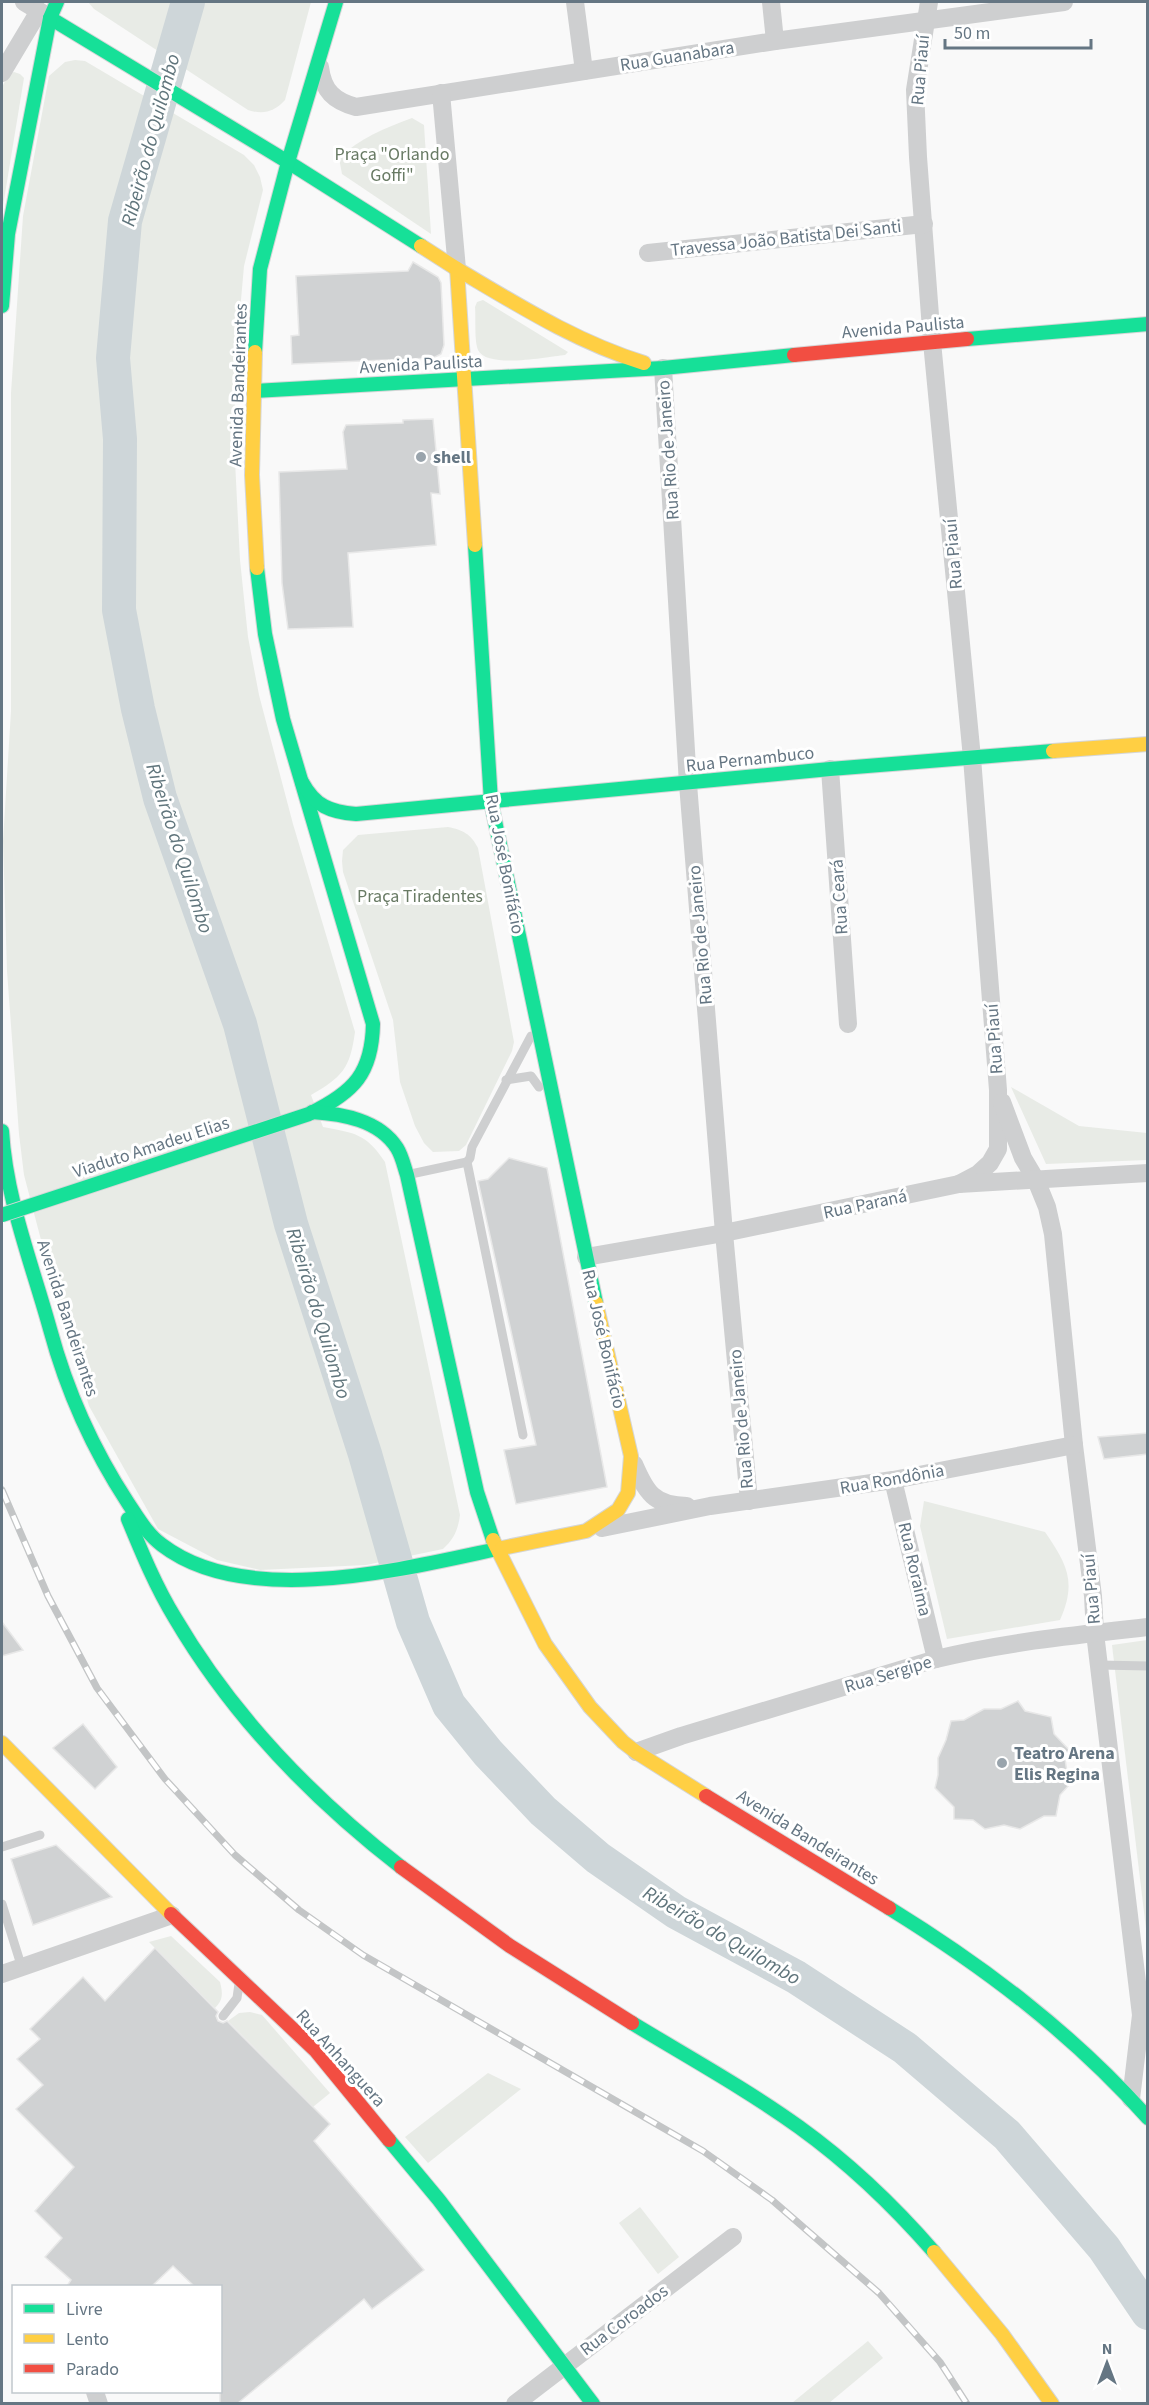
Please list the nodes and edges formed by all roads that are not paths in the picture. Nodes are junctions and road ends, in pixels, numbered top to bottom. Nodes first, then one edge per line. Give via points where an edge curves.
1 (336, 2) edge
2 (575, 2) edge
3 (771, 2) edge
4 (1064, 2) edge
5 (44, 7) edge
6 (927, 10) edge
7 (775, 40) junction
8 (319, 61) junction
9 (584, 71) junction
10 (2, 73) edge
11 (441, 93) junction
12 (11, 151) dead end
13 (288, 162) junction
14 (20, 172) junction
15 (333, 191) junction
16 (276, 209) junction
17 (924, 224) junction
18 (648, 253) dead end
19 (457, 268) junction
20 (2, 306) edge
21 (1148, 324) edge
22 (932, 342) junction
23 (663, 368) junction
24 (464, 380) junction
25 (254, 391) junction
26 (1148, 744) edge
27 (972, 758) junction
28 (830, 769) junction
29 (299, 776) junction
30 (688, 784) junction
31 (491, 802) junction
32 (356, 814) junction
33 (327, 864) junction
34 (848, 1024) dead end
35 (537, 1025) junction
36 (506, 1080) junction
37 (998, 1090) junction
38 (553, 1100) junction
39 (310, 1113) junction
40 (2, 1131) edge
41 (467, 1162) junction
42 (2, 1164) edge
43 (1148, 1173) edge
44 (407, 1175) junction
45 (1036, 1180) junction
46 (8, 1183) junction
47 (959, 1184) junction
48 (2, 1215) edge
49 (724, 1233) junction
50 (586, 1257) junction
51 (523, 1435) dead end
52 (1074, 1445) junction
53 (631, 1456) junction
54 (109, 1475) junction
55 (893, 1480) junction
56 (477, 1492) junction
57 (749, 1501) junction
58 (710, 1506) junction
59 (501, 1524) dead end
60 (586, 1531) junction
61 (514, 1533) dead end
62 (549, 1539) junction
63 (496, 1549) junction
64 (523, 1605) junction
65 (1148, 1627) edge
66 (1095, 1633) junction
67 (936, 1659) junction
68 (1099, 1665) junction
69 (1148, 1666) edge
70 (4, 1751) edge
71 (636, 1752) junction
72 (40, 1835) dead end
73 (2, 1847) edge
74 (2, 1904) edge
75 (172, 1915) junction
76 (1139, 1936) edge
77 (22, 1968) junction
78 (2, 1974) edge
79 (240, 1979) junction
80 (240, 2006) dead end
81 (1131, 2099) junction
82 (1148, 2118) edge
83 (733, 2237) dead end
84 (565, 2366) junction
85 (515, 2403) edge
86 (594, 2403) edge
87 (1052, 2403) edge

1 - 8 main road, Avenida Bandeirantes
2 - 9 street
3 - 7 street
4 - 6 street, Rua Guanabara
5 - 10 street
5 - 13 main road, Avenida Paulista via 131,67
5 - 14 main road
6 - 7 street, Rua Guanabara
6 - 17 street, Rua Piauí via 915,90
7 - 9 street, Rua Guanabara
8 - 11 street, Rua Guanabara via 330,95 356,107
8 - 13 main road, Avenida Bandeirantes
9 - 11 street, Rua Guanabara
11 - 19 street, Rua José Bonifácio
12 - 14 main road
13 - 15 main road, Avenida Paulista
13 - 16 main road, Avenida Bandeirantes
14 - 20 main road via 8,234
15 - 16 main road via 315,188 298,193
15 - 19 main road, Avenida Paulista
16 - 25 main road, Avenida Bandeirantes via 260,269
17 - 18 street, Travessa João Batista Dei Santi
17 - 22 street, Rua Piauí
19 - 23 main road, Avenida Paulista via 600,350
19 - 24 main road, Rua José Bonifácio
21 - 22 main road, Avenida Paulista
22 - 23 main road, Avenida Paulista
22 - 27 street, Rua Piauí
23 - 24 main road, Avenida Paulista
23 - 30 street, Rua Rio de Janeiro
24 - 25 main road, Avenida Paulista
24 - 31 main road, Rua José Bonifácio
25 - 29 main road, Avenida Bandeirantes via 252,475 258,579 265,634
26 - 27 main road, Rua Pernambuco
27 - 28 main road, Rua Pernambuco
27 - 37 street, Rua Piauí
28 - 30 main road, Rua Pernambuco
28 - 34 street, Rua Ceará
29 - 32 main road, Avenida Bandeirantes via 320,807
29 - 33 main road, Avenida Bandeirantes
30 - 31 main road, Rua Pernambuco
30 - 49 street, Rua Rio de Janeiro
31 - 32 main road, Rua Pernambuco
31 - 35 main road, Rua José Bonifácio
32 - 33 main road, Avenida Bandeirantes via 331,830
33 - 39 main road, Avenida Bandeirantes via 374,1037 369,1062 358,1083 334,1103
35 - 36 lane
35 - 38 main road, Rua José Bonifácio
36 - 38 lane via 531,1076
36 - 41 lane
37 - 45 street, Rua Piauí via 1023,1158
37 - 47 street, Rua Piauí via 998,1149 978,1174
38 - 50 main road, Rua José Bonifácio
39 - 44 main road, Avenida Bandeirantes via 336,1113 372,1124 397,1148
39 - 48 main road, Viaduto Amadeu Elias, bridge
40 - 46 main road, Avenida Bandeirantes
41 - 44 lane
41 - 51 lane
42 - 46 street
43 - 45 street, Rua Paraná
44 - 56 main road, Avenida Bandeirantes
45 - 47 street, Rua Paraná
45 - 52 street, Rua Piauí via 1053,1234
46 - 54 main road, Avenida Bandeirantes via 64,1375
47 - 49 street, Rua Paraná
49 - 50 street, Rua Paraná
49 - 57 street, Rua Rio de Janeiro
50 - 53 main road, Rua José Bonifácio
52 - 55 street, Rua Rondônia
52 - 66 street, Rua Piauí
53 - 58 street, Rua Rondônia via 648,1493 661,1503
53 - 60 main road, Rua José Bonifácio via 632,1481 620,1509 607,1521
54 - 63 main road, Avenida Bandeirantes via 140,1522 164,1547 193,1562 231,1574 308,1580 370,1575
54 - 87 main road via 148,1567 201,1660 231,1701 328,1804 371,1844 484,1930 748,2092 824,2146 866,2181 944,2263
55 - 57 street, Rua Rondônia
55 - 67 street, Rua Roraima
56 - 59 main road
56 - 63 main road, Avenida Bandeirantes
57 - 58 street, Rua Rondônia
58 - 60 street, Rua Rondônia
60 - 62 main road, Rua Rondônia
61 - 62 main road
62 - 63 main road, Rua Rondônia
62 - 64 main road via 533,1548 524,1561 519,1579
63 - 64 main road, Avenida Bandeirantes
64 - 71 main road, Avenida Bandeirantes via 545,1644 590,1707
65 - 66 street, Rua Sergipe
66 - 67 street, Rua Sergipe via 1017,1642
66 - 68 street, Rua Piauí
67 - 71 street, Rua Sergipe
68 - 69 lane
68 - 76 street, Rua Piauí
70 - 75 main road, Rua Anhanguera
71 - 81 main road, Avenida Bandeirantes via 935,1937 1000,1982 1067,2035
72 - 73 lane
74 - 77 lane
75 - 77 street
75 - 79 main road, Rua Anhanguera
76 - 81 street, Rua Piauí via 1142,2015
77 - 78 street
79 - 80 lane via 237,1998 226,2013
79 - 84 main road, Rua Anhanguera via 258,2002 316,2051 439,2200
81 - 82 main road, Avenida Bandeirantes
83 - 84 street, Rua Coroados
84 - 85 street, Rua Coroados
84 - 86 main road, Rua Anhanguera

